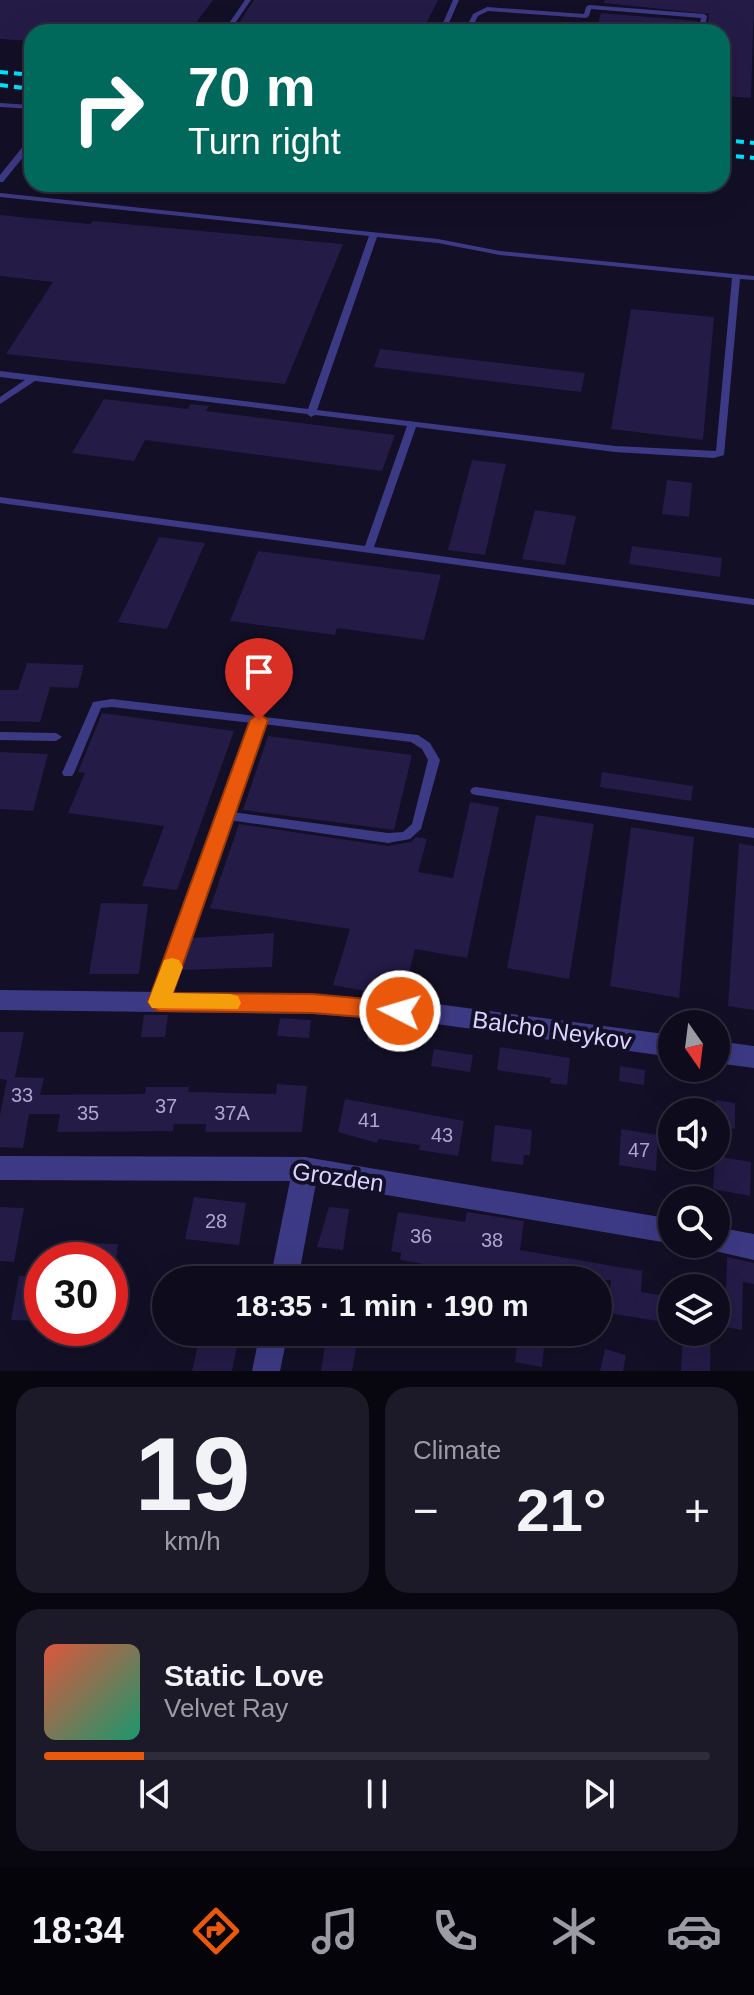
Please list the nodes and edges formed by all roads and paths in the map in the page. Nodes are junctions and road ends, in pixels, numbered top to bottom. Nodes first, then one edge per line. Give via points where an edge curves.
1 (248, 0) edge
2 (456, 0) edge
3 (491, 0) edge
4 (487, 9) junction
5 (232, 24) edge
6 (446, 24) edge
7 (471, 24) edge
8 (702, 24) edge
9 (0, 105) edge
10 (24, 106) edge
11 (24, 151) edge
12 (0, 180) edge
13 (0, 195) edge
14 (374, 234) junction
15 (736, 276) junction
16 (754, 278) edge
17 (0, 374) edge
18 (33, 378) junction
19 (0, 401) edge
20 (311, 414) junction
21 (412, 425) junction
22 (0, 500) edge
23 (369, 548) junction
24 (754, 602) edge
25 (259, 720) junction
26 (0, 736) edge
27 (56, 737) dead end
28 (68, 773) dead end
29 (476, 791) dead end
30 (225, 815) junction
31 (754, 833) edge
32 (0, 1000) edge
33 (159, 1002) junction
34 (658, 1044) edge
35 (730, 1054) edge
36 (754, 1057) edge
37 (0, 1168) edge
38 (305, 1169) junction
39 (658, 1230) edge
40 (730, 1243) edge
41 (754, 1247) edge
42 (287, 1266) edge
43 (271, 1346) edge
44 (266, 1371) edge

1 - 5 lane
2 - 6 lane
3 - 4 lane
4 - 7 lane
4 - 8 lane via 586,16 589,7 704,16
9 - 10 lane
11 - 12 lane
13 - 14 lane
14 - 15 lane via 500,253
14 - 20 lane
15 - 16 lane
15 - 21 lane via 721,453 670,454
17 - 18 lane
18 - 19 lane
18 - 20 lane
20 - 21 lane
21 - 23 lane
22 - 23 lane
23 - 24 lane
25 - 28 lane via 97,705
25 - 30 lane
25 - 30 lane via 414,738 426,746 434,760 417,826 406,836 388,838
26 - 27 lane
29 - 31 lane
30 - 33 lane
32 - 33 street, Balcho Neykov
33 - 34 street, Balcho Neykov via 313,1004 429,1013
35 - 36 street
37 - 38 street, Grozden
38 - 39 street, Grozden
38 - 42 street
40 - 41 street
43 - 44 street

